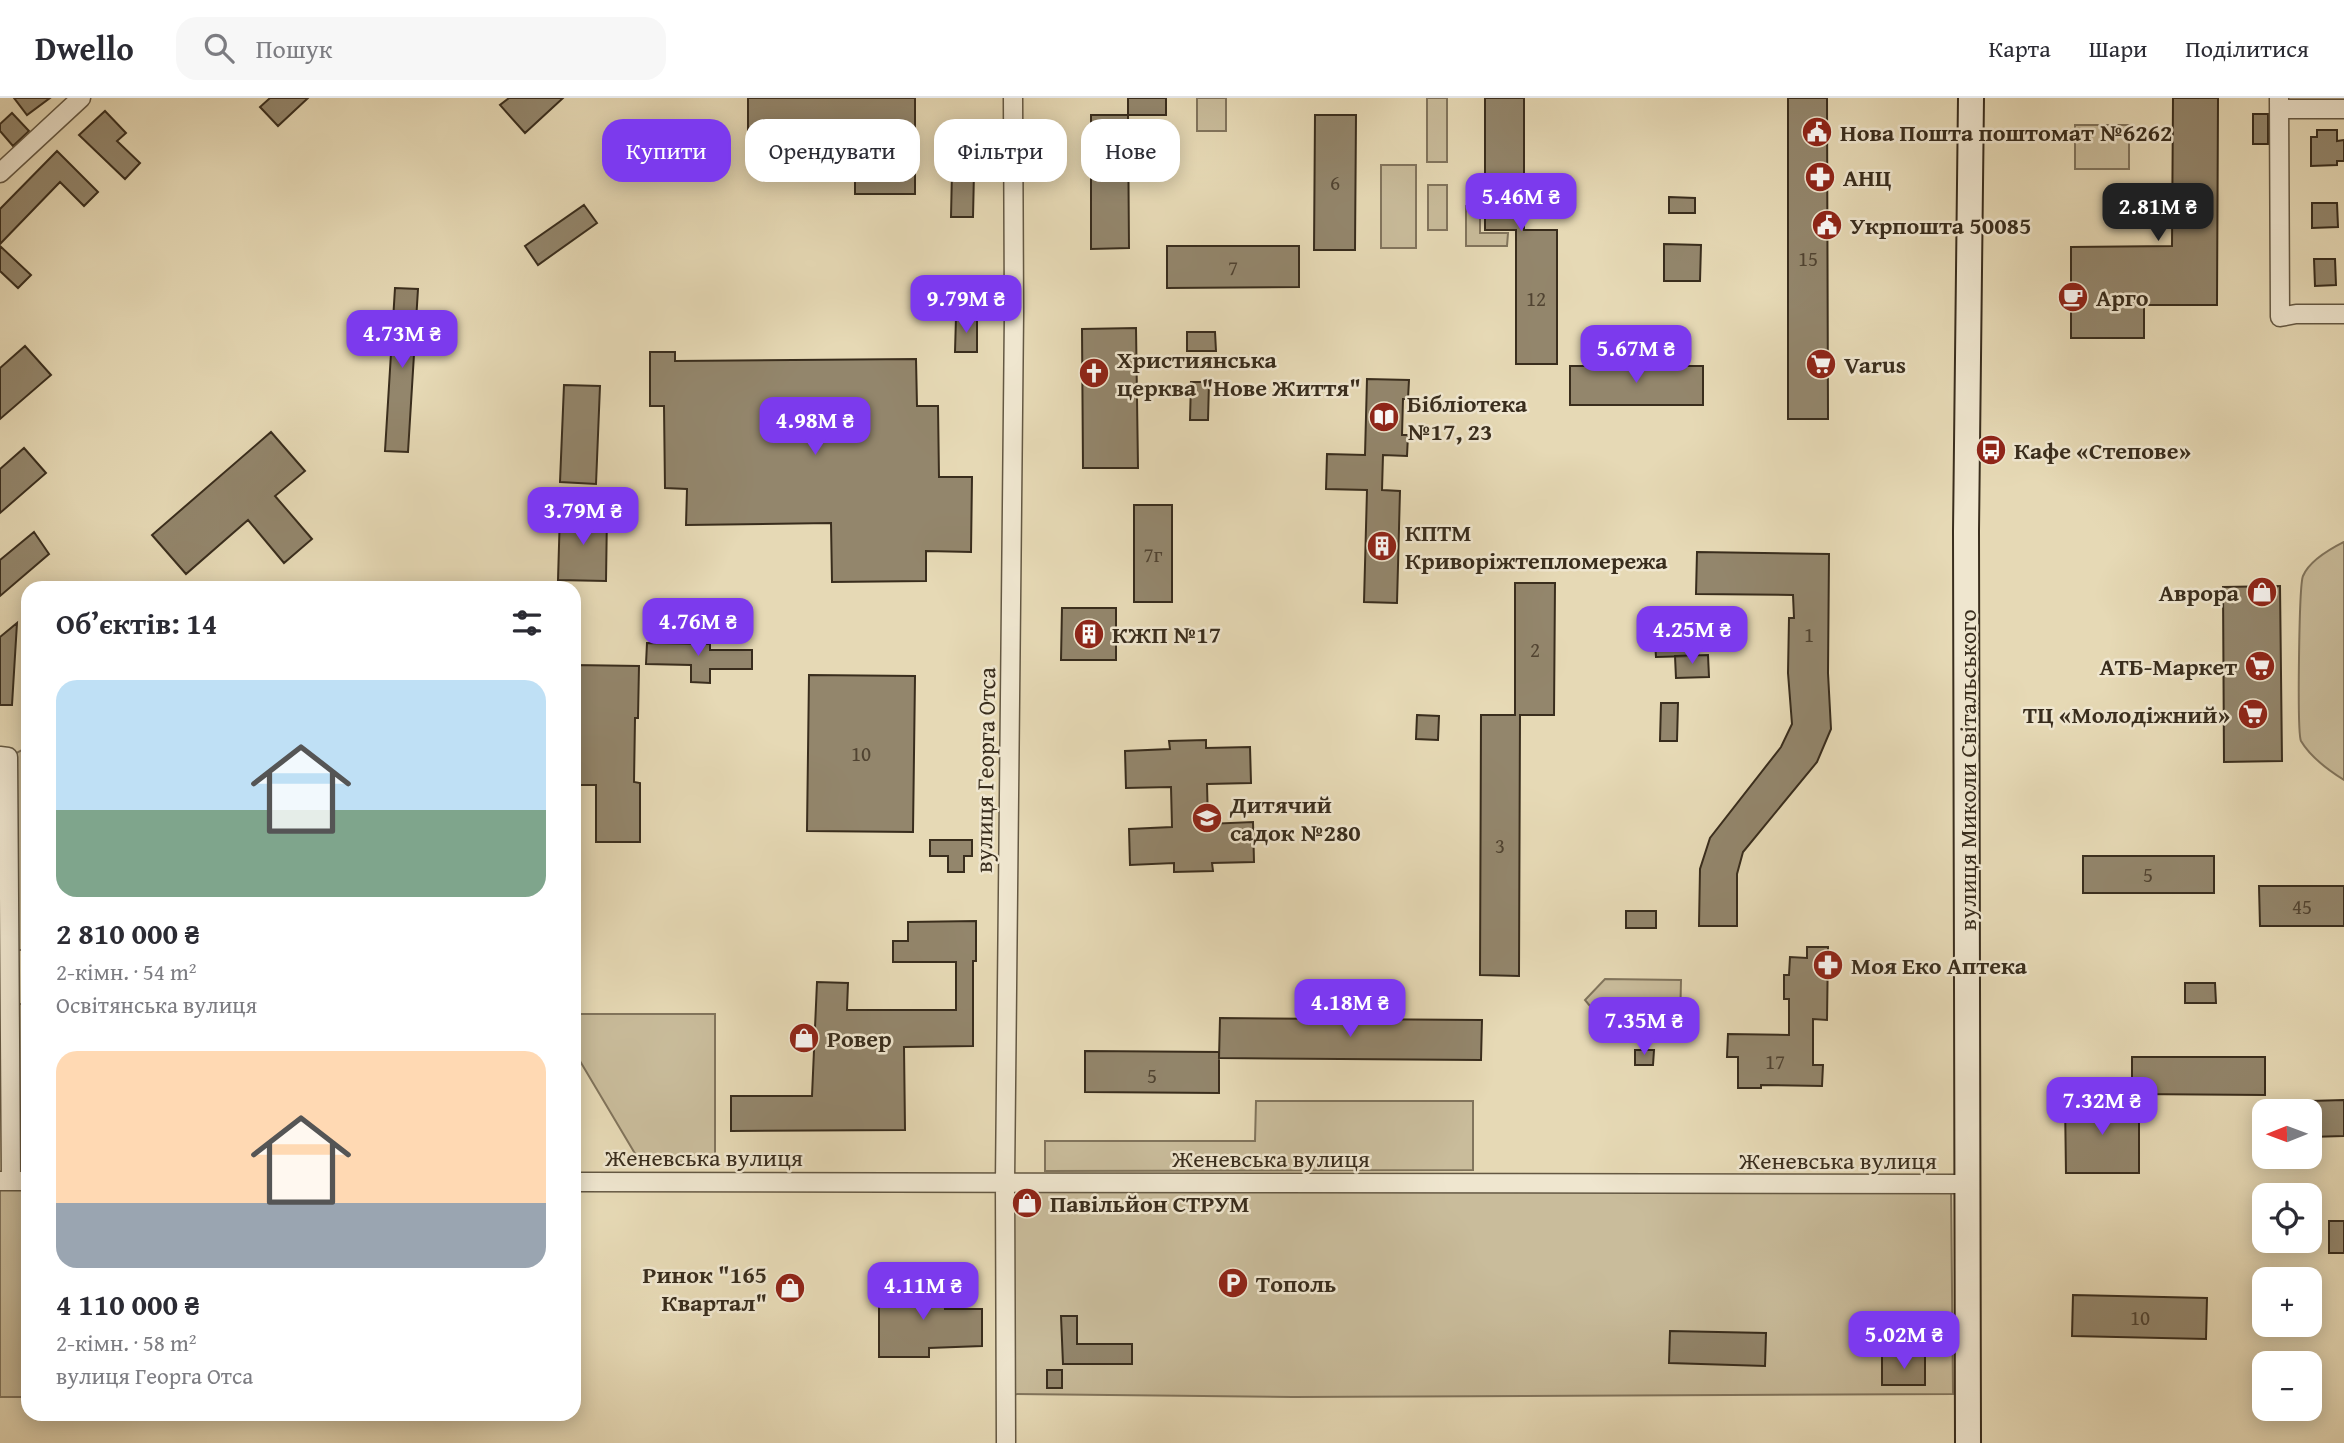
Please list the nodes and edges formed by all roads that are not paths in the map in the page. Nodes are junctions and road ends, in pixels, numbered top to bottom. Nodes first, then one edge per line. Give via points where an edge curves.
1 (81, 98) edge
2 (1013, 98) edge
3 (1971, 98) edge
4 (2279, 103) edge
5 (2344, 109) edge
6 (0, 173) edge
7 (2344, 314) edge
8 (4, 756) edge
9 (13, 1181) edge
10 (581, 1182) edge
11 (1005, 1182) junction
12 (1967, 1184) junction
13 (1006, 1443) edge
14 (1968, 1443) edge

1 - 6 street
2 - 11 street, вулиця Георга Отса
3 - 12 main road, вулиця Миколи Світальського
4 - 5 street
4 - 7 street via 2280,317
8 - 9 street
10 - 11 street, Женевська вулиця
11 - 12 street, Женевська вулиця
11 - 13 street, вулиця Георга Отса
12 - 14 main road, вулиця Миколи Світальського

